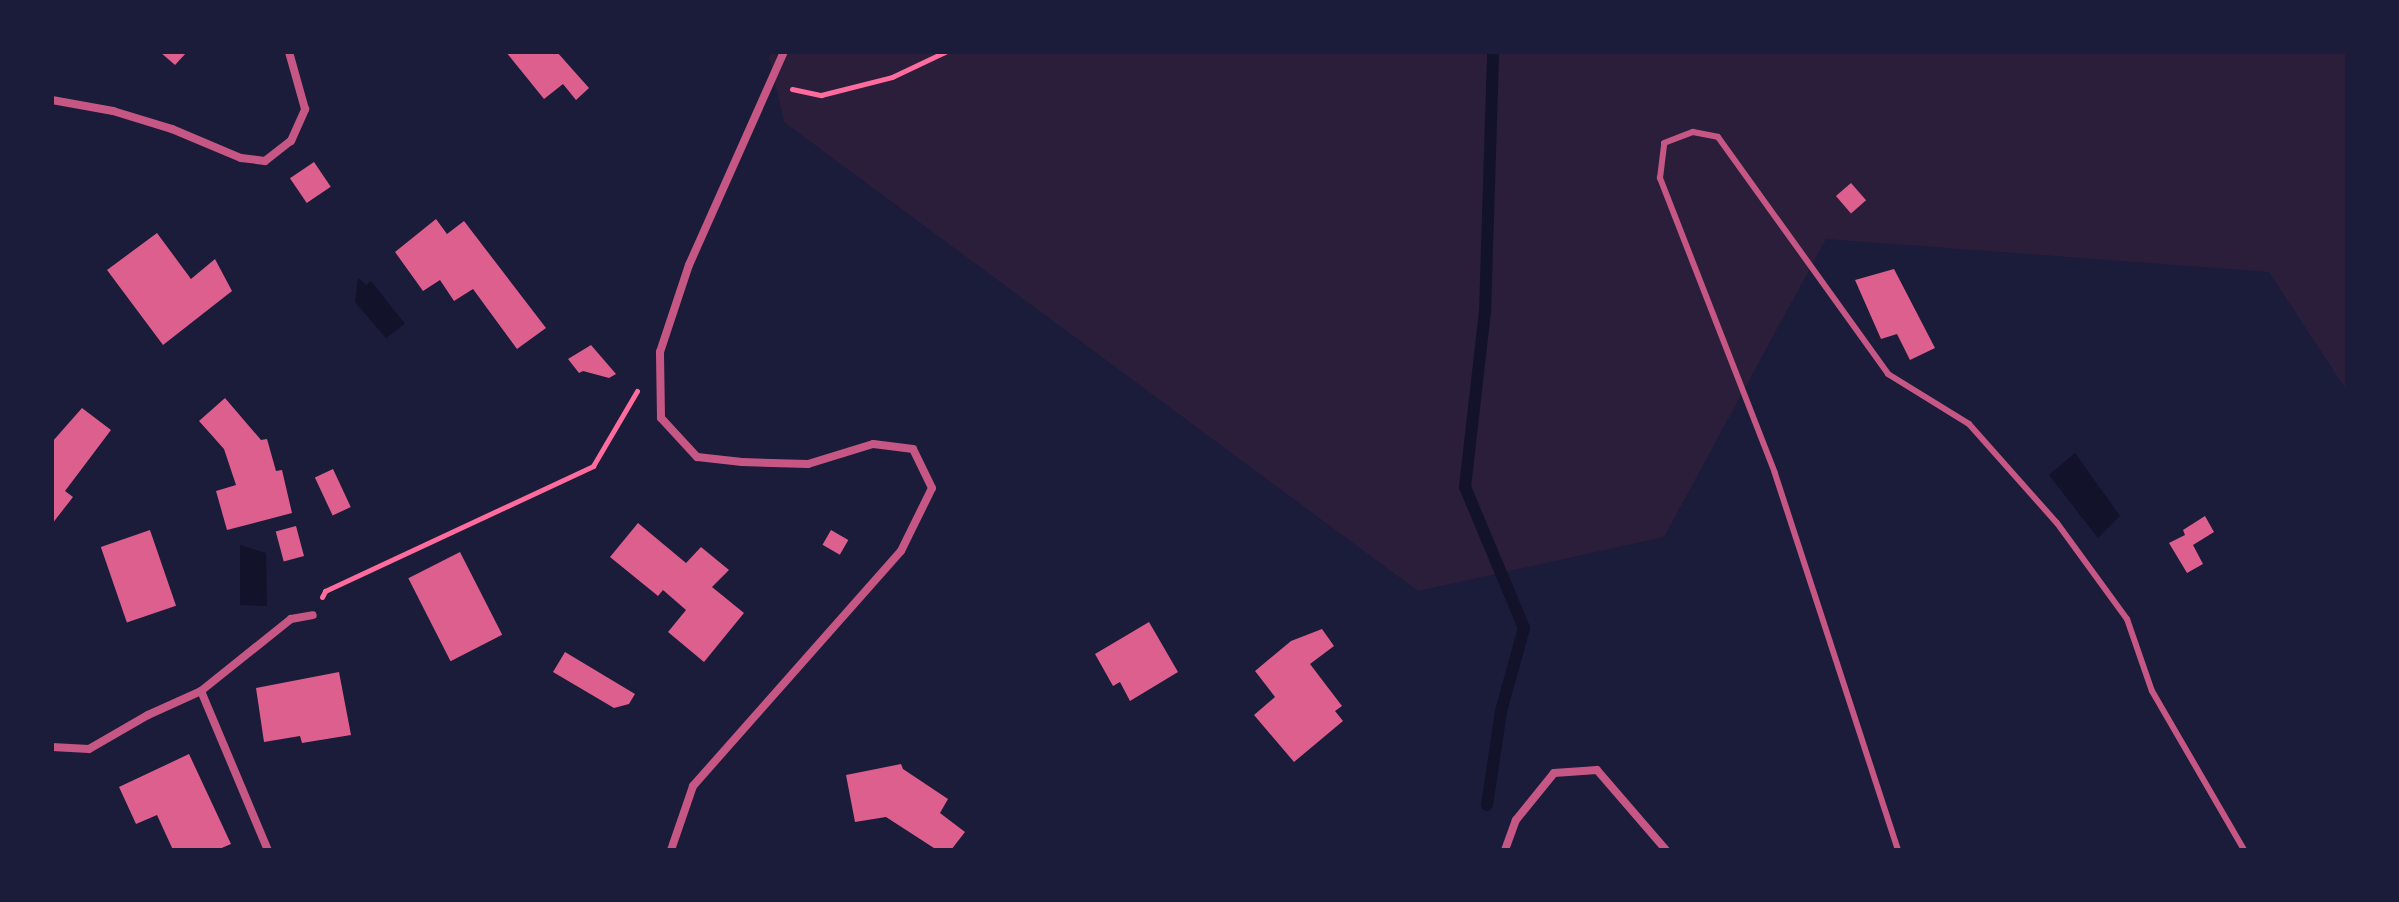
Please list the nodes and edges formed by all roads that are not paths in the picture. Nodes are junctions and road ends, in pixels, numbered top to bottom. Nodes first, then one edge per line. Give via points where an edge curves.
1 (289, 52) edge
2 (784, 52) edge
3 (52, 100) edge
4 (313, 615) road end
5 (201, 691) junction
6 (52, 747) edge
7 (268, 850) edge
8 (671, 850) edge
9 (1505, 850) edge
10 (1666, 850) edge
11 (1898, 850) edge
12 (2244, 850) edge

1 - 3 street via 305,109 291,141 265,161 241,158 113,111
2 - 8 street via 689,265 660,352 661,418 697,457 808,464 873,444 913,449 932,488 901,551 693,786
4 - 5 street via 291,619
5 - 6 street via 89,749
5 - 7 street
9 - 10 street via 1516,820 1554,773 1597,770
11 - 12 lane via 1775,473 1660,178 1664,143 1693,132 1718,137 1888,374 1969,424 2057,523 2127,619 2152,691

